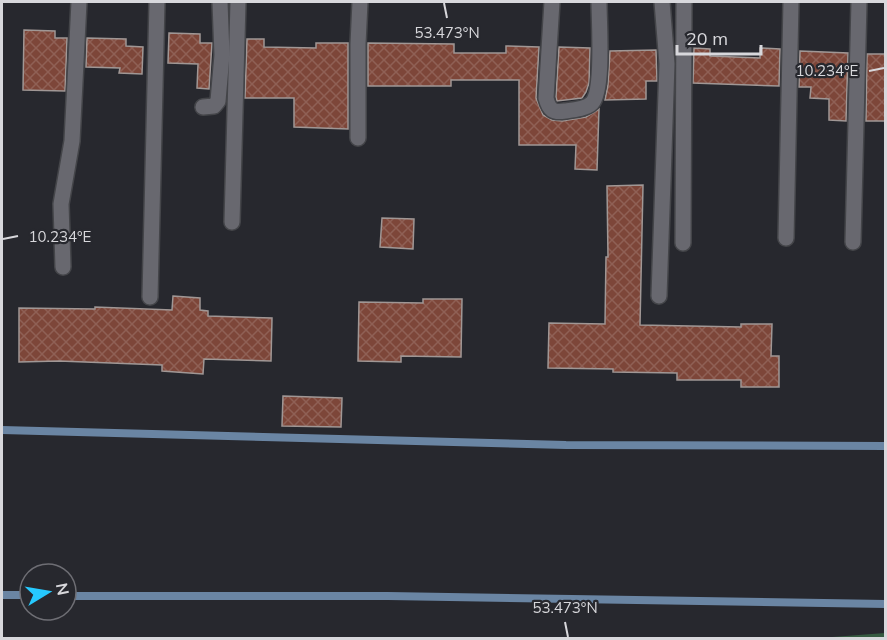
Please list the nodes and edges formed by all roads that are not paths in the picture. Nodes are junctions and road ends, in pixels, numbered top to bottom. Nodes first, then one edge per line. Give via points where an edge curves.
1 (79, 2) edge
2 (157, 2) edge
3 (220, 2) edge
4 (238, 2) edge
5 (360, 2) edge
6 (552, 2) edge
7 (599, 2) edge
8 (662, 2) edge
9 (684, 2) edge
10 (791, 2) edge
11 (859, 2) edge
12 (203, 107) dead end
13 (358, 138) dead end
14 (232, 222) dead end
15 (786, 238) dead end
16 (853, 242) dead end
17 (683, 243) dead end
18 (63, 267) dead end
19 (659, 296) dead end
20 (150, 297) dead end

1 - 18 lane via 72,141 61,204
2 - 20 lane
3 - 12 lane via 222,55 218,101 214,106
4 - 14 lane
5 - 13 lane
6 - 7 lane via 546,98 551,110 560,112 592,104 596,95
8 - 19 lane via 667,64
9 - 17 lane
10 - 15 lane
11 - 16 lane

